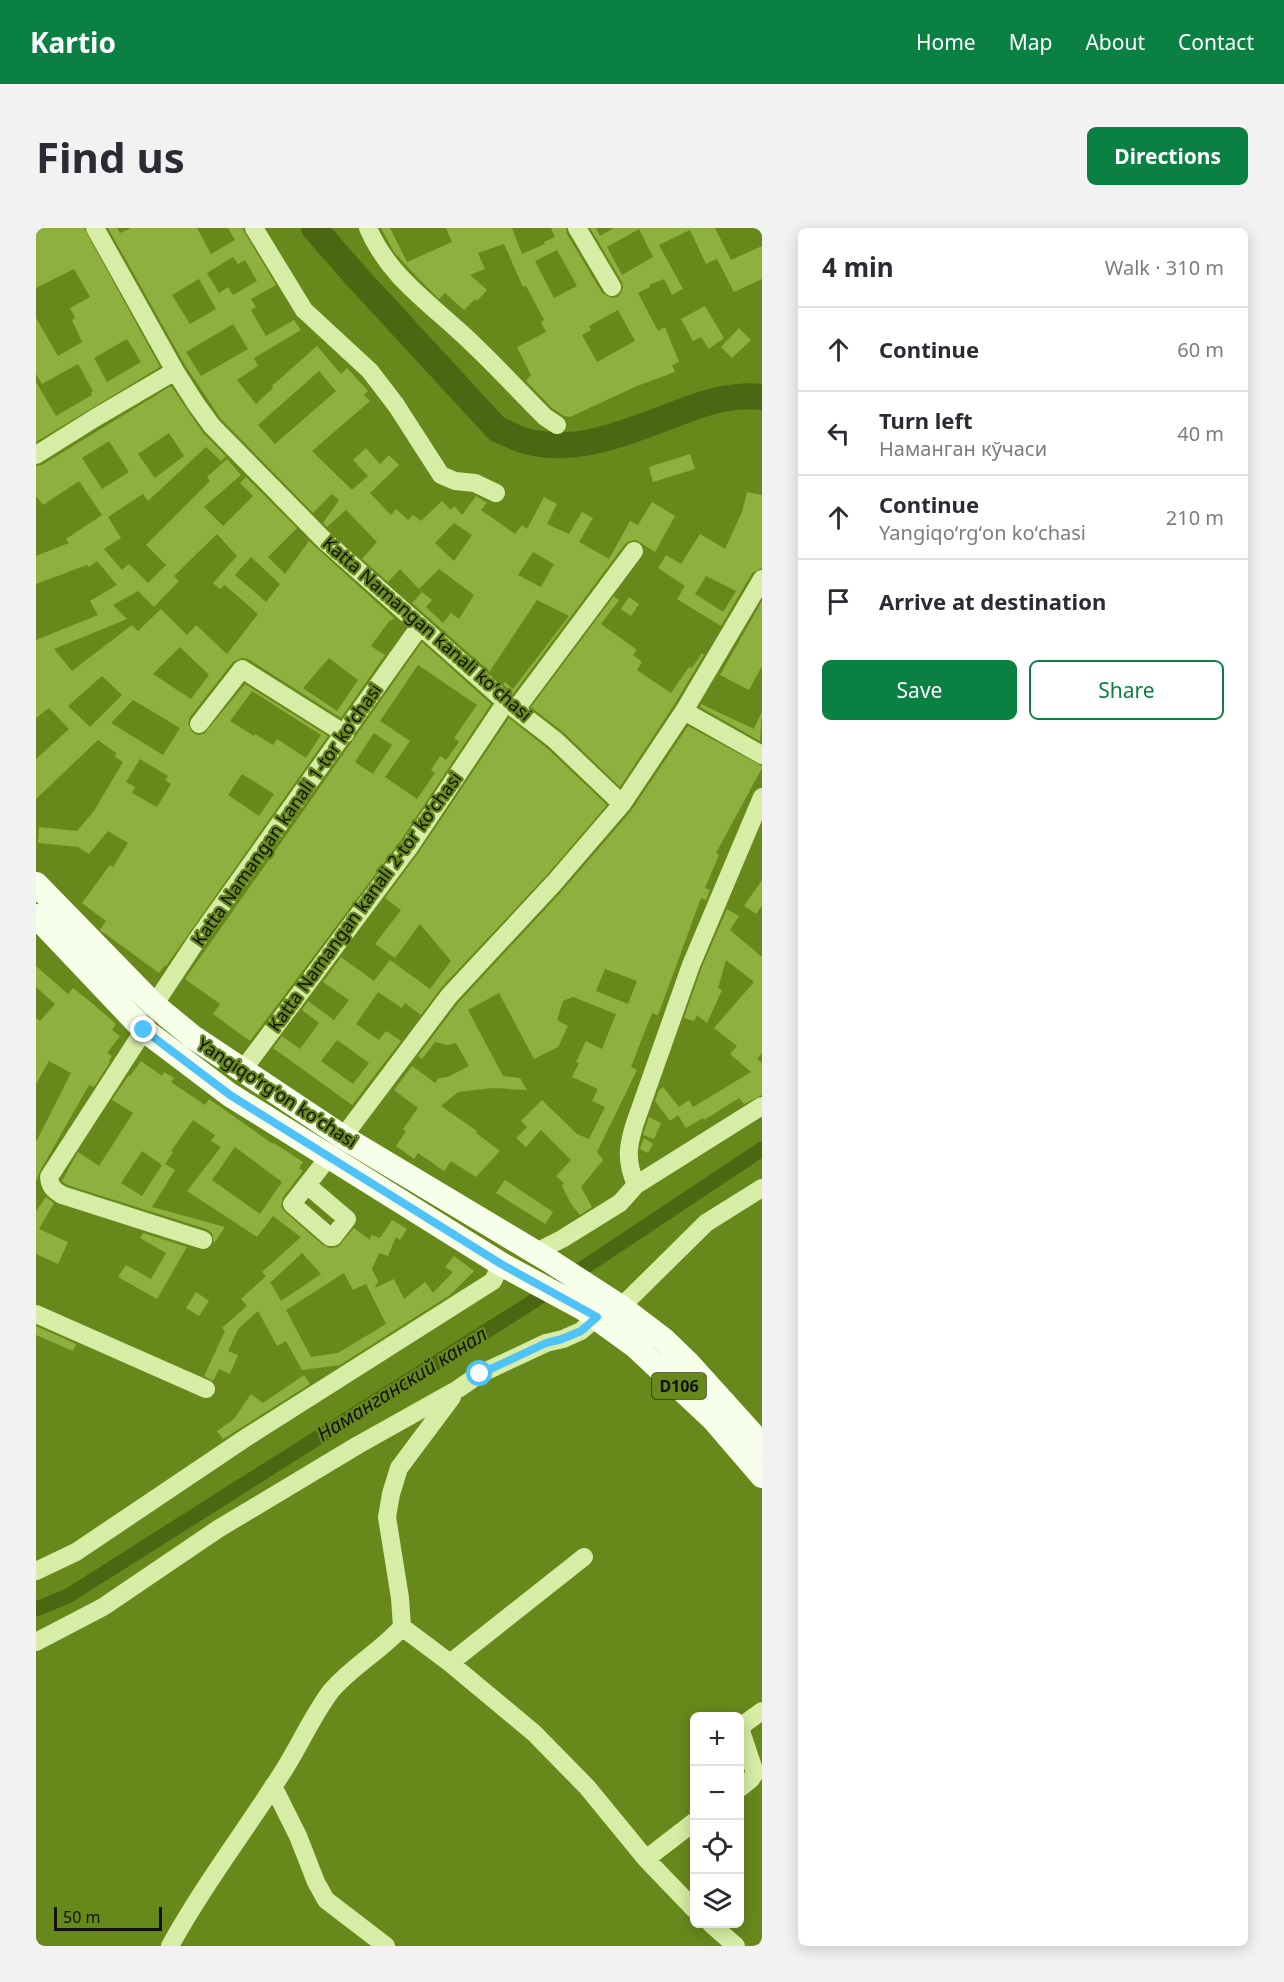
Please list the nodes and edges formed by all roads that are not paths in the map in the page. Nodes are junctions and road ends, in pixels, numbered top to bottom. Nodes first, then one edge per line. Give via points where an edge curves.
1 (94, 228) edge
2 (254, 228) edge
3 (368, 228) edge
4 (577, 228) edge
5 (612, 287) dead end
6 (175, 371) junction
7 (557, 425) dead end
8 (36, 455) edge
9 (496, 493) dead end
10 (634, 551) dead end
11 (762, 579) edge
12 (420, 626) junction
13 (511, 706) junction
14 (684, 711) junction
15 (199, 724) dead end
16 (345, 734) junction
17 (762, 755) edge
18 (762, 797) edge
19 (622, 804) junction
20 (36, 884) edge
21 (36, 916) edge
22 (154, 1005) junction
23 (144, 1030) junction
24 (242, 1071) junction
25 (762, 1106) edge
26 (343, 1137) junction
27 (328, 1158) junction
28 (307, 1185) dead end
29 (636, 1185) junction
30 (762, 1188) edge
31 (203, 1240) dead end
32 (543, 1257) junction
33 (501, 1264) junction
34 (601, 1307) junction
35 (36, 1314) edge
36 (206, 1389) dead end
37 (458, 1389) junction
38 (762, 1445) edge
39 (761, 1473) edge
40 (584, 1557) dead end
41 (36, 1571) edge
42 (402, 1627) junction
43 (36, 1642) edge
44 (450, 1663) junction
45 (762, 1711) edge
46 (744, 1785) edge
47 (273, 1786) junction
48 (690, 1825) edge
49 (646, 1859) junction
50 (690, 1905) edge
51 (716, 1928) edge
52 (382, 1945) edge
53 (170, 1946) edge
54 (736, 1946) edge

1 - 6 street, Katta Namangan kanali koʻchasi
2 - 9 street via 304,310 370,371 441,475
3 - 7 street via 377,248 410,288
4 - 5 street
6 - 8 street
6 - 12 street, Katta Namangan kanali koʻchasi via 212,426 324,540
10 - 13 street, Katta Namangan kanali 2-tor koʻchasi
11 - 14 street
12 - 13 street, Katta Namangan kanali koʻchasi
12 - 16 street, Katta Namangan kanali 1-tor koʻchasi
13 - 19 street, Katta Namangan kanali koʻchasi via 555,740
13 - 24 street, Katta Namangan kanali 2-tor koʻchasi
14 - 17 street
14 - 19 street
15 - 16 street via 242,669
16 - 22 street, Katta Namangan kanali 1-tor koʻchasi
18 - 29 street via 691,965 629,1142 628,1162
19 - 26 street via 450,996
20 - 22 main road, Yangiqoʻrgʻon koʻchasi / D106
21 - 23 main road, Yangiqoʻrgʻon koʻchasi / D106
22 - 24 main road, Yangiqoʻrgʻon koʻchasi / D106
23 - 27 main road, Yangiqoʻrgʻon koʻchasi / D106 via 230,1095
23 - 31 street via 49,1177 50,1184 62,1196
24 - 26 main road, Yangiqoʻrgʻon koʻchasi / D106
25 - 29 street
26 - 32 main road, Yangiqoʻrgʻon koʻchasi / D106
27 - 28 street
27 - 33 main road, Yangiqoʻrgʻon koʻchasi / D106
29 - 32 street via 620,1203 562,1239
30 - 34 street via 706,1223
32 - 34 main road, D106
33 - 34 main road, Yangiqoʻrgʻon koʻchasi / D106
33 - 41 street via 493,1281 76,1551
34 - 37 street via 581,1331 510,1359
34 - 38 main road, D106 via 663,1339
34 - 39 main road, D106
35 - 36 street
37 - 42 street via 399,1468 391,1494 387,1517
37 - 43 street via 218,1529 103,1607
40 - 44 street
42 - 44 street
42 - 47 street via 331,1692
44 - 49 street via 534,1733 587,1787
45 - 46 street via 741,1731 755,1773
47 - 52 street via 326,1900
47 - 53 street
48 - 49 street
49 - 50 street
51 - 54 street

